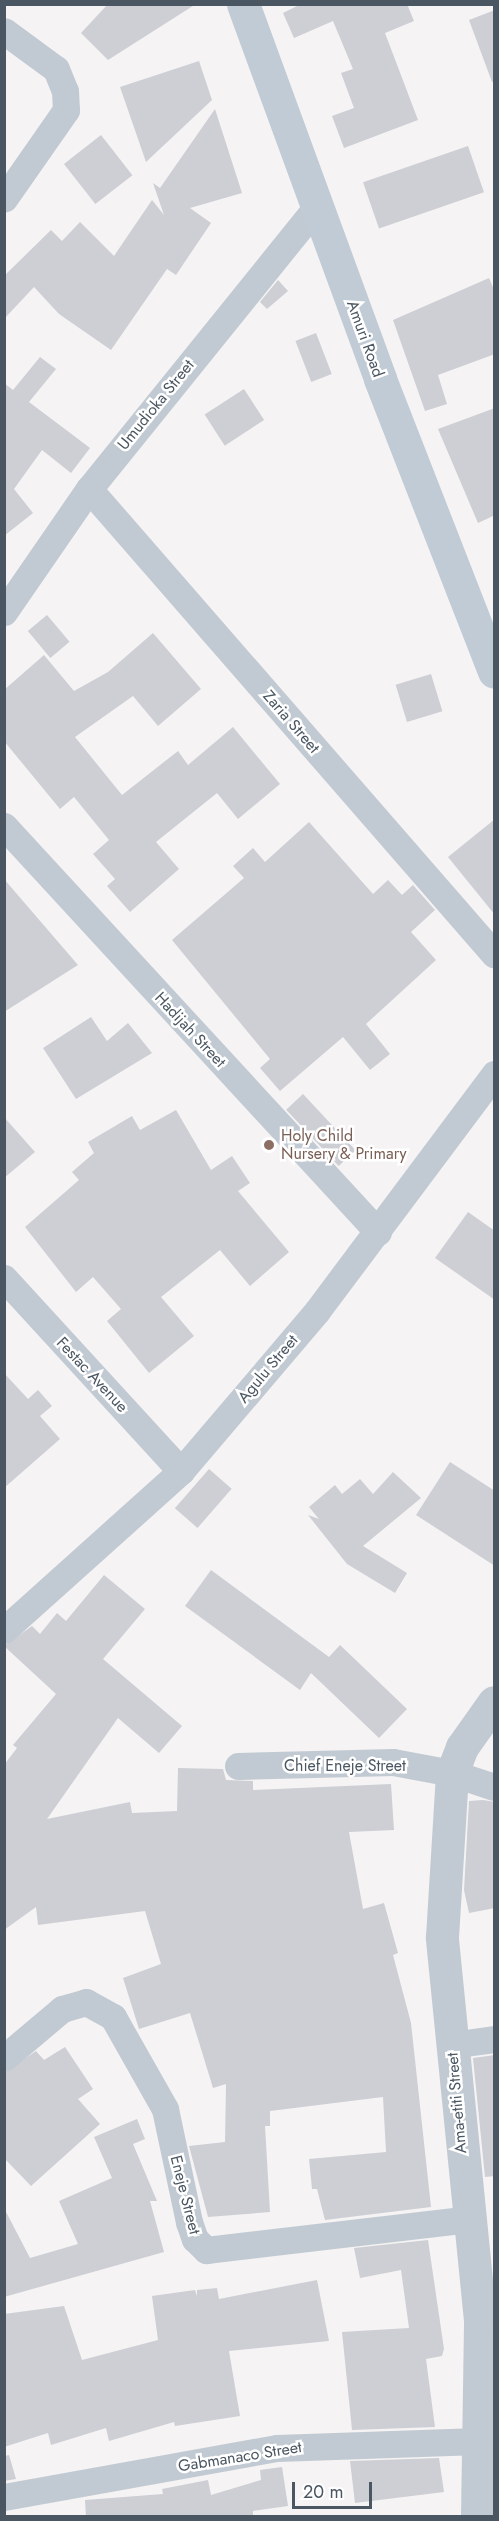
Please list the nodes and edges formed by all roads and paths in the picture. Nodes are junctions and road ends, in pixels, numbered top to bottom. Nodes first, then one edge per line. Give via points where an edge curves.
1 (243, 4) edge
2 (4, 31) edge
3 (4, 199) edge
4 (317, 206) junction
5 (89, 489) junction
6 (4, 612) edge
7 (495, 672) edge
8 (4, 826) edge
9 (495, 954) edge
10 (495, 1074) edge
11 (378, 1232) junction
12 (4, 1278) edge
13 (182, 1471) junction
14 (4, 1630) edge
15 (495, 1702) edge
16 (238, 1766) dead end
17 (452, 1773) junction
18 (495, 1787) edge
19 (495, 2039) edge
20 (451, 2044) junction
21 (4, 2058) edge
22 (469, 2219) junction
23 (479, 2441) junction
24 (4, 2497) edge
25 (484, 2507) edge

1 - 4 main road, Amuri Road
2 - 3 street via 56,69 66,110
4 - 5 street, Umudioka Street
4 - 7 main road, Amuri Road
5 - 6 street, Umudioka Street
5 - 9 street, Zaria Street
8 - 11 street, Hadijah Street
10 - 11 street, Agulu Street
11 - 13 street, Agulu Street
12 - 13 street, Festac Avenue
13 - 14 street, Agulu Street
15 - 17 street, Ama-etiti Street via 462,1746
16 - 17 street, Chief Eneje Street via 393,1762
17 - 18 street, Chief Eneje Street
17 - 20 street, Ama-etiti Street via 442,1938
19 - 20 street
20 - 22 street, Ama-etiti Street
21 - 22 street, Eneje Street via 62,2009 86,2002 113,2017 165,2109 189,2222 195,2239 206,2250
22 - 23 street, Ama-etiti Street via 480,2320
23 - 24 street, Gabmanaco Street via 277,2448
23 - 25 street, Ama-etiti Street

